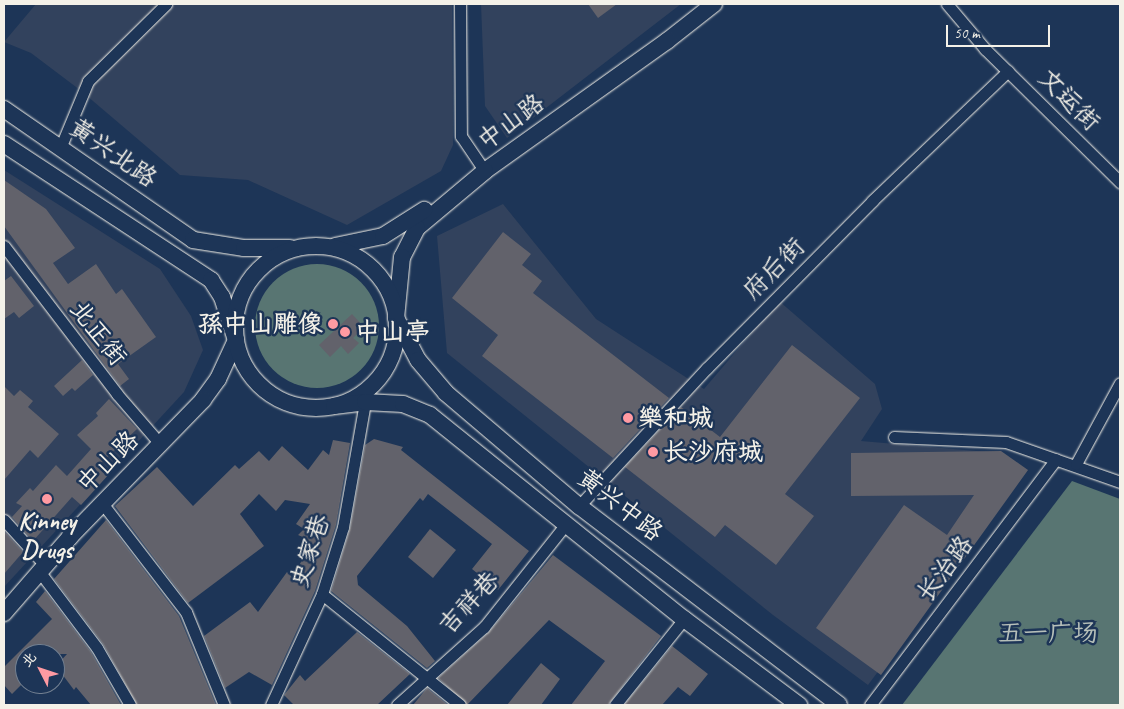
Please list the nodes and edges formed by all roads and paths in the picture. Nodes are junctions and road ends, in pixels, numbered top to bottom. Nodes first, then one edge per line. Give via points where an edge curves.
1 (166, 4) edge
2 (460, 4) edge
3 (700, 4) edge
4 (714, 4) edge
5 (947, 4) edge
6 (1008, 71) junction
7 (4, 109) edge
8 (4, 144) edge
9 (61, 146) junction
10 (480, 164) junction
11 (1120, 182) edge
12 (4, 246) edge
13 (326, 246) junction
14 (295, 248) junction
15 (396, 318) junction
16 (236, 340) junction
17 (1120, 383) edge
18 (365, 402) junction
19 (334, 406) junction
20 (894, 437) dead end
21 (161, 444) junction
22 (1056, 459) junction
23 (1076, 464) junction
24 (1120, 482) edge
25 (102, 503) junction
26 (579, 506) junction
27 (4, 520) edge
28 (566, 524) junction
29 (42, 568) junction
30 (322, 594) junction
31 (4, 613) edge
32 (684, 619) junction
33 (423, 678) junction
34 (130, 705) edge
35 (224, 705) edge
36 (271, 705) edge
37 (397, 705) edge
38 (460, 705) edge
39 (615, 705) edge
40 (798, 705) edge
41 (839, 705) edge
42 (870, 705) edge

1 - 9 street via 88,81
2 - 10 street via 460,136
3 - 10 main road, 中山路
4 - 15 main road, 中山路 via 485,171 417,228 402,257
5 - 6 street, 文运街
6 - 11 street, 文运街
6 - 26 street, 府后街 via 872,201 707,368
7 - 9 main road, 黄兴北路
8 - 16 main road, 黄兴北路 via 211,280
9 - 14 main road, 黄兴北路 via 193,240 244,248
10 - 13 main road, 中山路 via 399,228 370,241
12 - 21 street, 北正街 via 117,394
13 - 14 main road
13 - 15 main road via 341,249 368,264 387,288
14 - 16 main road via 271,259 252,277 236,313
15 - 19 main road via 394,345 384,370 366,390
15 - 26 main road, 黄兴中路 via 418,360 440,387
16 - 19 main road via 249,373 270,394 298,406
16 - 21 main road, 中山路 via 210,390
17 - 23 street
18 - 19 main road, 黄兴中路
18 - 28 main road, 黄兴中路 via 418,408
18 - 30 street, 史家巷 via 343,527
20 - 22 street via 1006,442
21 - 25 main road, 中山路
22 - 23 street
22 - 42 street, 长治路
23 - 24 street
25 - 29 main road, 中山路
25 - 35 street via 186,612
26 - 41 main road, 黄兴中路
27 - 29 street
28 - 32 main road, 黄兴中路
28 - 33 street, 吉祥巷 via 484,627
29 - 31 main road, 中山路
29 - 34 street via 97,648
30 - 33 street
30 - 36 street, 史家巷
32 - 39 street
32 - 40 main road, 黄兴中路
33 - 37 street, 吉祥巷
33 - 38 street

